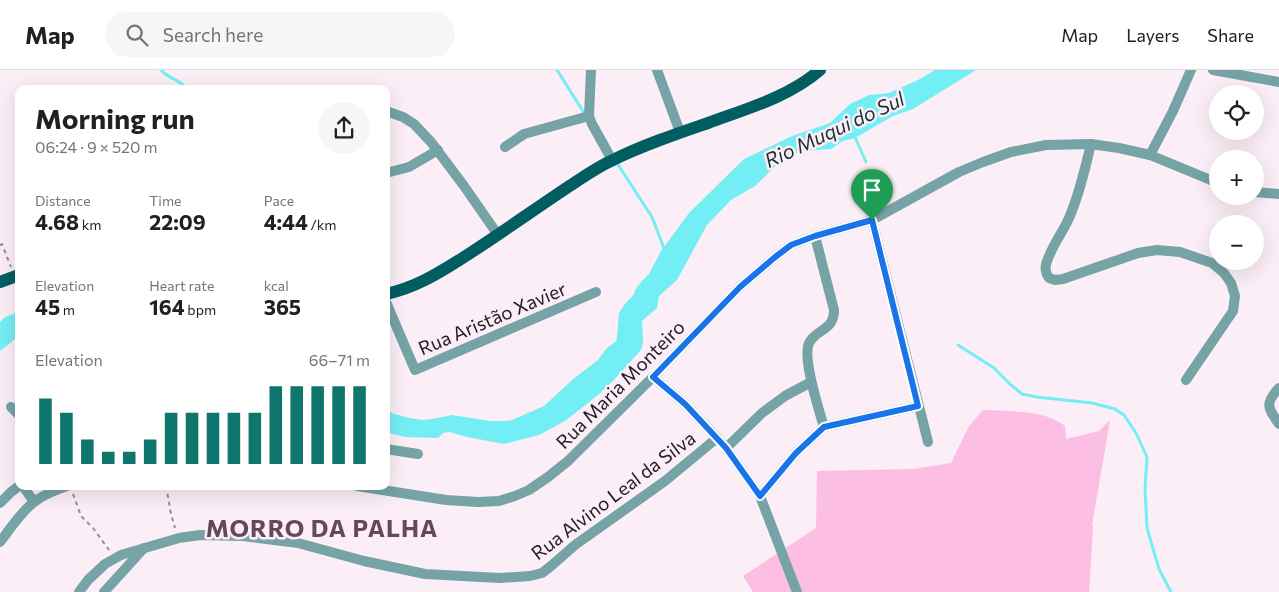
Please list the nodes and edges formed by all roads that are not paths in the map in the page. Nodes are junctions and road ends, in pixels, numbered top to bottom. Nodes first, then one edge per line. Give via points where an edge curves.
1 (591, 70) edge
2 (657, 70) edge
3 (820, 70) edge
4 (1191, 70) edge
5 (1214, 70) edge
6 (1279, 82) edge
7 (390, 112) edge
8 (589, 116) junction
9 (680, 132) junction
10 (1091, 144) junction
11 (506, 147) dead end
12 (438, 150) junction
13 (1150, 155) junction
14 (612, 160) junction
15 (390, 172) edge
16 (1209, 179) edge
17 (1264, 193) edge
18 (1279, 194) edge
19 (877, 217) junction
20 (498, 236) junction
21 (815, 236) junction
22 (15, 276) edge
23 (0, 282) edge
24 (596, 292) dead end
25 (390, 293) edge
26 (390, 311) edge
27 (653, 377) junction
28 (1186, 380) dead end
29 (811, 382) junction
30 (1279, 388) edge
31 (918, 406) junction
32 (11, 407) dead end
33 (15, 412) edge
34 (1279, 424) edge
35 (824, 427) junction
36 (717, 438) junction
37 (928, 442) dead end
38 (726, 448) junction
39 (390, 450) edge
40 (418, 454) dead end
41 (15, 490) edge
42 (24, 490) edge
43 (70, 490) edge
44 (382, 490) edge
45 (760, 496) junction
46 (34, 502) junction
47 (0, 503) edge
48 (0, 542) edge
49 (144, 547) junction
50 (79, 592) edge
51 (104, 592) edge
52 (797, 592) edge

1 - 8 street
2 - 9 street
3 - 9 main road via 799,86 773,98
4 - 13 street
5 - 6 street
7 - 12 street via 414,124
8 - 11 street via 524,134
8 - 14 street
9 - 14 main road
10 - 13 street, Rua Maria Monteiro
10 - 19 street, Rua Maria Monteiro via 1046,145 1011,152 959,172
10 - 28 street via 1081,185 1069,219 1051,252 1046,274 1055,280 1063,279 1138,253 1157,250 1180,252 1212,263 1231,283 1236,296 1233,311
12 - 15 street via 409,166
12 - 20 street
13 - 16 street, Rua Maria Monteiro
14 - 20 main road
17 - 18 street
19 - 21 street, Rua Maria Monteiro
19 - 31 street
20 - 25 main road via 419,284
21 - 27 street, Rua Maria Monteiro via 791,245 747,281
21 - 29 street via 834,318 814,336 807,348
22 - 23 main road
24 - 26 street, Rua Aristão Xavier via 415,370
27 - 36 street via 685,404
27 - 44 street, Rua Maria Monteiro via 568,461 529,490 515,496 478,502
29 - 35 street
29 - 38 street via 762,413
30 - 34 street via 1269,404
31 - 35 street
31 - 37 street
32 - 33 street
35 - 45 street via 796,453
36 - 38 street
36 - 49 street, Rua Alvino Leal da Silva via 542,573 530,576 500,578 425,574 298,543 243,536 200,535
38 - 45 street
39 - 40 street
41 - 47 street
42 - 46 street
43 - 46 street via 50,492
45 - 52 street
46 - 48 street
49 - 50 street, Rua Alvino Leal da Silva via 105,564
49 - 51 street

